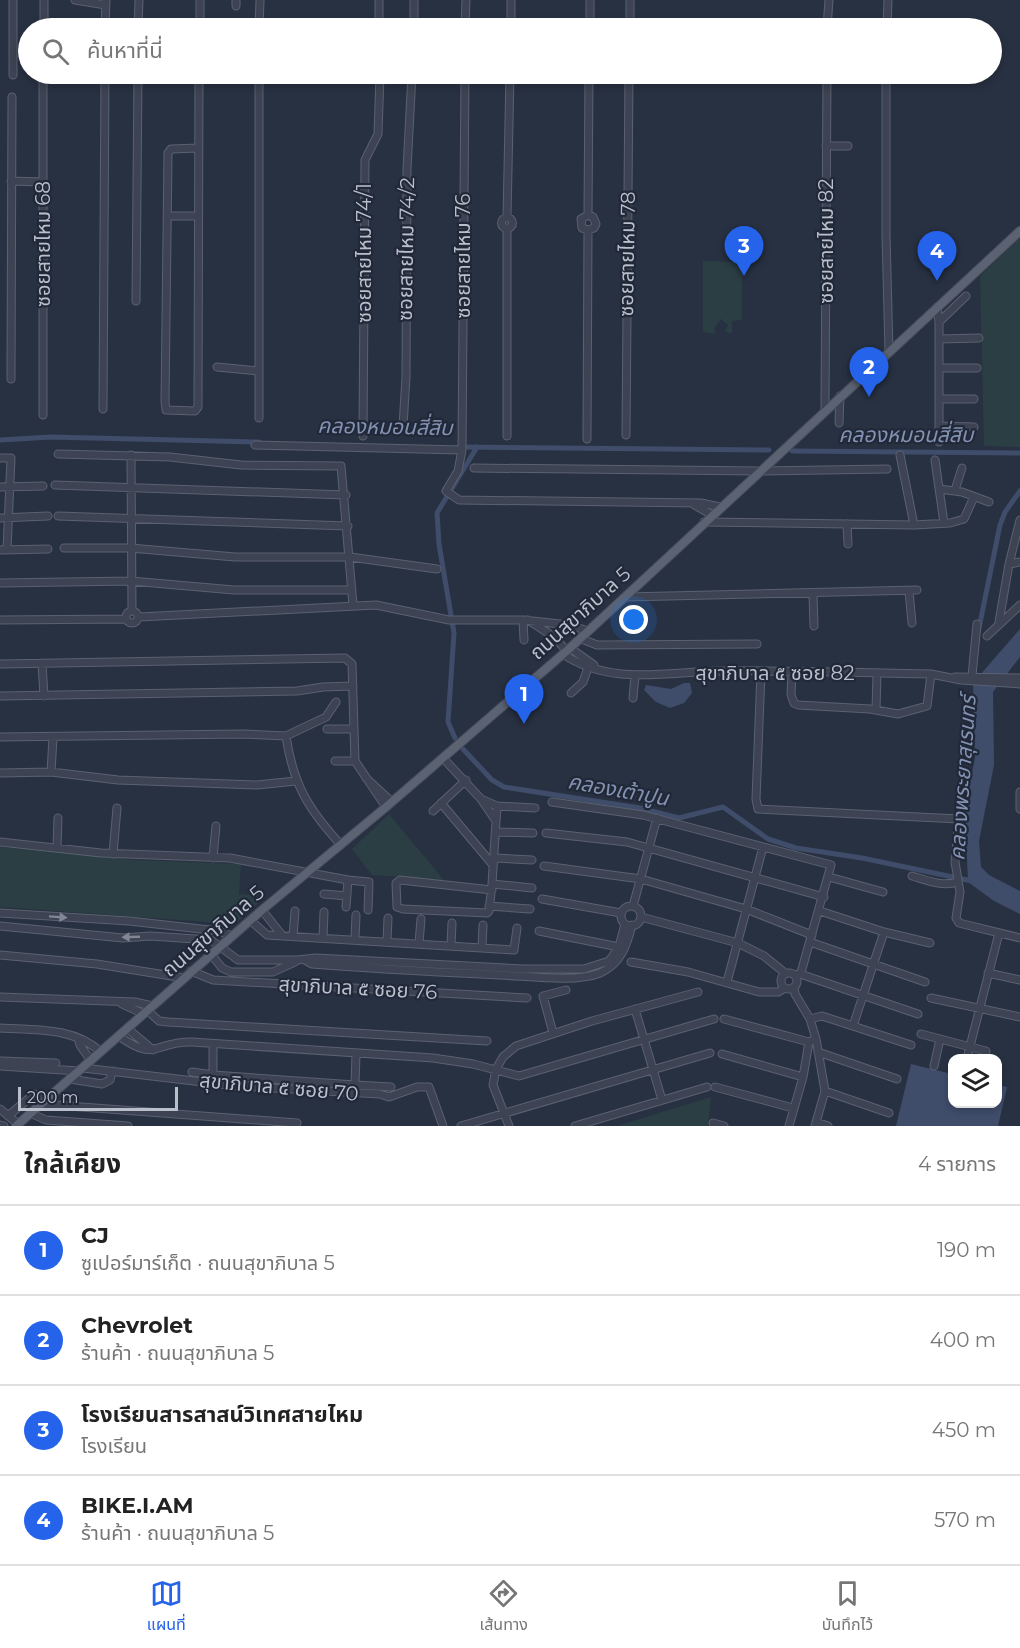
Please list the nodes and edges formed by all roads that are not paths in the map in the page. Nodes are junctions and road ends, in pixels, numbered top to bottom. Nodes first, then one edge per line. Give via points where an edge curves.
1 (13, 0) edge
2 (44, 0) edge
3 (75, 0) edge
4 (139, 0) edge
5 (200, 0) edge
6 (260, 0) edge
7 (379, 0) edge
8 (414, 0) edge
9 (466, 0) edge
10 (511, 0) edge
11 (590, 0) edge
12 (630, 0) edge
13 (829, 0) edge
14 (888, 0) edge
15 (106, 2) edge
16 (44, 18) edge
17 (105, 18) edge
18 (138, 18) edge
19 (200, 18) edge
20 (260, 18) edge
21 (379, 18) edge
22 (414, 18) edge
23 (465, 18) edge
24 (510, 18) edge
25 (590, 18) edge
26 (630, 18) edge
27 (828, 18) edge
28 (887, 18) edge
29 (13, 75) dead end
30 (43, 84) edge
31 (105, 84) edge
32 (138, 84) edge
33 (199, 84) edge
34 (259, 84) edge
35 (380, 84) edge
36 (411, 84) edge
37 (465, 84) edge
38 (510, 84) edge
39 (590, 84) edge
40 (629, 84) edge
41 (827, 84) edge
42 (886, 84) edge
43 (12, 96) dead end
44 (826, 146) junction
45 (848, 146) dead end
46 (198, 148) junction
47 (11, 181) junction
48 (43, 182) junction
49 (167, 216) junction
50 (198, 216) junction
51 (1020, 231) edge
52 (966, 296) dead end
53 (136, 301) dead end
54 (937, 307) junction
55 (939, 322) junction
56 (979, 338) dead end
57 (939, 339) junction
58 (889, 351) junction
59 (217, 367) dead end
60 (939, 368) junction
61 (977, 368) dead end
62 (259, 371) junction
63 (11, 379) dead end
64 (840, 396) junction
65 (939, 399) junction
66 (974, 399) dead end
67 (103, 409) dead end
68 (825, 410) junction
69 (43, 415) dead end
70 (259, 418) dead end
71 (839, 423) dead end
72 (403, 426) dead end
73 (939, 426) junction
74 (974, 427) dead end
75 (626, 435) dead end
76 (363, 436) dead end
77 (507, 436) dead end
78 (586, 439) dead end
79 (939, 442) dead end
80 (255, 445) dead end
81 (462, 449) junction
82 (58, 453) dead end
83 (131, 454) junction
84 (900, 455) dead end
85 (0, 458) edge
86 (935, 460) dead end
87 (474, 468) dead end
88 (962, 468) dead end
89 (887, 469) dead end
90 (760, 471) junction
91 (55, 485) dead end
92 (42, 486) dead end
93 (131, 486) junction
94 (0, 487) edge
95 (10, 487) junction
96 (939, 489) junction
97 (956, 490) junction
98 (346, 495) junction
99 (974, 497) junction
100 (989, 502) dead end
101 (691, 504) junction
102 (720, 507) junction
103 (712, 515) junction
104 (48, 516) dead end
105 (58, 516) dead end
106 (130, 517) junction
107 (0, 518) edge
108 (10, 518) junction
109 (1020, 520) edge
110 (704, 522) junction
111 (944, 523) junction
112 (847, 524) junction
113 (914, 525) junction
114 (348, 526) junction
115 (848, 544) dead end
116 (64, 548) dead end
117 (130, 548) junction
118 (48, 549) dead end
119 (4, 550) edge
120 (350, 557) junction
121 (1020, 562) edge
122 (1009, 564) junction
123 (437, 569) dead end
124 (131, 581) junction
125 (0, 583) edge
126 (352, 590) junction
127 (813, 594) junction
128 (625, 597) junction
129 (1004, 602) junction
130 (353, 605) junction
131 (1018, 606) edge
132 (132, 611) junction
133 (139, 617) junction
134 (126, 619) junction
135 (0, 620) edge
136 (525, 620) junction
137 (912, 622) dead end
138 (999, 622) junction
139 (562, 624) junction
140 (977, 624) dead end
141 (814, 626) dead end
142 (588, 631) junction
143 (987, 636) dead end
144 (554, 637) junction
145 (579, 638) junction
146 (524, 640) dead end
147 (757, 644) dead end
148 (566, 651) junction
149 (42, 663) junction
150 (0, 664) edge
151 (590, 664) junction
152 (792, 672) junction
153 (761, 673) junction
154 (877, 673) junction
155 (931, 674) junction
156 (635, 676) junction
157 (972, 677) junction
158 (1017, 681) edge
159 (353, 686) junction
160 (571, 693) dead end
161 (0, 696) edge
162 (44, 696) junction
163 (633, 698) dead end
164 (336, 702) dead end
165 (876, 710) junction
166 (327, 729) dead end
167 (354, 729) junction
168 (286, 736) junction
169 (0, 737) edge
170 (53, 738) junction
171 (444, 757) junction
172 (355, 761) junction
173 (335, 762) dead end
174 (51, 772) junction
175 (0, 773) edge
176 (296, 781) junction
177 (467, 782) junction
178 (1020, 792) edge
179 (481, 799) junction
180 (552, 802) dead end
181 (441, 803) junction
182 (389, 805) junction
183 (498, 806) junction
184 (117, 808) dead end
185 (536, 808) dead end
186 (1020, 809) edge
187 (433, 811) dead end
188 (657, 818) junction
189 (58, 819) dead end
190 (496, 821) junction
191 (216, 826) dead end
192 (495, 832) junction
193 (546, 833) dead end
194 (533, 834) dead end
195 (0, 842) edge
196 (341, 844) junction
197 (763, 847) junction
198 (57, 848) junction
199 (648, 849) junction
200 (113, 854) junction
201 (213, 858) junction
202 (531, 860) dead end
203 (494, 861) junction
204 (544, 866) dead end
205 (306, 873) junction
206 (912, 876) dead end
207 (754, 877) junction
208 (829, 877) junction
209 (641, 879) junction
210 (957, 879) junction
211 (348, 880) junction
212 (492, 887) junction
213 (532, 888) dead end
214 (882, 892) dead end
215 (324, 894) dead end
216 (346, 896) junction
217 (824, 897) junction
218 (542, 899) dead end
219 (489, 906) junction
220 (633, 906) junction
221 (346, 907) dead end
222 (530, 909) dead end
223 (746, 909) junction
224 (262, 910) junction
225 (368, 910) dead end
226 (295, 911) dead end
227 (820, 911) junction
228 (324, 912) dead end
229 (0, 913) edge
230 (621, 914) junction
231 (356, 915) dead end
232 (641, 917) junction
233 (388, 918) dead end
234 (420, 919) dead end
235 (250, 921) junction
236 (452, 923) dead end
237 (629, 924) junction
238 (483, 925) dead end
239 (0, 926) edge
240 (150, 926) junction
241 (517, 928) dead end
242 (219, 931) junction
243 (539, 931) dead end
244 (884, 932) junction
245 (999, 933) junction
246 (281, 934) junction
247 (150, 936) junction
248 (231, 936) junction
249 (293, 936) junction
250 (323, 938) junction
251 (811, 938) junction
252 (1020, 938) edge
253 (355, 939) junction
254 (211, 940) junction
255 (387, 941) junction
256 (419, 943) junction
257 (738, 943) junction
258 (930, 943) dead end
259 (451, 945) junction
260 (221, 946) junction
261 (619, 946) junction
262 (482, 947) junction
263 (211, 954) junction
264 (0, 955) edge
265 (301, 960) junction
266 (631, 962) dead end
267 (874, 963) junction
268 (191, 971) junction
269 (988, 972) junction
270 (555, 973) junction
271 (785, 973) junction
272 (797, 974) junction
273 (184, 978) junction
274 (1020, 980) edge
275 (727, 982) junction
276 (925, 982) dead end
277 (794, 987) junction
278 (784, 988) junction
279 (566, 990) dead end
280 (698, 992) dead end
281 (863, 994) junction
282 (0, 997) edge
283 (527, 998) dead end
284 (931, 998) dead end
285 (120, 1003) junction
286 (635, 1009) junction
287 (148, 1010) junction
288 (980, 1010) junction
289 (918, 1014) dead end
290 (1020, 1017) edge
291 (714, 1019) dead end
292 (724, 1019) dead end
293 (810, 1019) junction
294 (853, 1026) junction
295 (0, 1028) edge
296 (128, 1029) junction
297 (553, 1033) junction
298 (921, 1034) dead end
299 (119, 1036) junction
300 (78, 1038) junction
301 (644, 1039) junction
302 (940, 1039) junction
303 (812, 1040) junction
304 (487, 1041) dead end
305 (213, 1044) junction
306 (911, 1045) dead end
307 (970, 1047) junction
308 (153, 1050) junction
309 (986, 1051) dead end
310 (101, 1052) junction
311 (818, 1052) junction
312 (710, 1053) dead end
313 (356, 1054) junction
314 (722, 1054) dead end
315 (969, 1054) edge
316 (0, 1061) edge
317 (91, 1061) junction
318 (56, 1063) dead end
319 (0, 1066) edge
320 (934, 1066) dead end
321 (81, 1069) junction
322 (496, 1069) junction
323 (653, 1070) junction
324 (112, 1071) junction
325 (192, 1072) dead end
326 (213, 1075) junction
327 (803, 1077) junction
328 (70, 1079) junction
329 (897, 1079) dead end
330 (355, 1085) junction
331 (391, 1087) dead end
332 (825, 1091) junction
333 (662, 1100) junction
334 (44, 1101) junction
335 (0, 1108) edge
336 (793, 1108) junction
337 (30, 1113) junction
338 (889, 1113) dead end
339 (504, 1114) junction
340 (8, 1116) junction
341 (713, 1123) dead end
342 (297, 1124) dead end
343 (816, 1124) edge
344 (17, 1125) edge
345 (441, 1125) edge
346 (128, 1126) edge
347 (461, 1126) edge
348 (508, 1126) edge
349 (575, 1126) edge
350 (724, 1126) edge
351 (789, 1126) edge
352 (828, 1126) edge

1 - 29 street
2 - 16 street
3 - 15 street
4 - 18 street
5 - 19 street
6 - 20 street
7 - 21 street
8 - 22 street
9 - 23 street
10 - 24 street
11 - 25 street
12 - 26 street
13 - 27 street
14 - 28 street
15 - 17 street
30 - 48 street, ซอยสายไหม 68
31 - 67 street
32 - 53 street
33 - 46 street
34 - 62 street
35 - 76 street, ซอยสายไหม 74/1 via 378,134 365,160
36 - 72 street, ซอยสายไหม 74/2
37 - 81 street, ซอยสายไหม 76
38 - 77 street via 507,217 513,223 507,228
39 - 78 street via 588,215 580,224 588,230
40 - 75 street, ซอยสายไหม 78
41 - 44 street, ซอยสายไหม 82
42 - 58 street
43 - 47 street
44 - 45 street
44 - 68 street, ซอยสายไหม 82
46 - 49 street via 169,150
46 - 50 street
47 - 48 street
47 - 63 street
48 - 69 street, ซอยสายไหม 68
49 - 50 street
49 - 50 street via 165,407 193,412 198,407
51 - 54 main road, ถนนสุขาภิบาล 5
52 - 55 street
54 - 55 street
54 - 58 main road, ถนนสุขาภิบาล 5
55 - 57 street
56 - 57 street
57 - 60 street
58 - 64 main road, ถนนสุขาภิบาล 5
59 - 62 street
60 - 61 street
60 - 65 street
62 - 70 street
64 - 68 main road, ถนนสุขาภิบาล 5
64 - 71 street
65 - 66 street
65 - 73 street
68 - 90 main road, ถนนสุขาภิบาล 5
73 - 74 street
73 - 79 street
80 - 81 street
81 - 101 street, ซอยสายไหม 76 via 460,464 446,491 459,500
82 - 83 street
83 - 93 street
83 - 98 street via 241,465 338,465 344,470
84 - 113 street
85 - 95 street via 11,458
86 - 96 street
87 - 90 street
88 - 97 street
89 - 90 street
90 - 102 main road, ถนนสุขาภิบาล 5
91 - 93 street
92 - 95 street
93 - 98 street
93 - 106 street
94 - 95 street
95 - 108 street
96 - 97 street
96 - 111 street
97 - 99 street
98 - 114 street
99 - 100 street
99 - 111 street via 964,519
101 - 102 street
101 - 103 street
102 - 103 main road, ถนนสุขาภิบาล 5
103 - 110 main road, ถนนสุขาภิบาล 5
104 - 108 street
105 - 106 street
106 - 114 street
106 - 117 street
107 - 108 street
108 - 119 street
109 - 122 street
110 - 112 street
110 - 128 main road, ถนนสุขาภิบาล 5
111 - 113 street
112 - 113 street
112 - 115 street
114 - 120 street
116 - 117 street
117 - 120 street via 235,556
117 - 124 street
118 - 119 street
120 - 123 street
120 - 126 street
121 - 122 street
122 - 129 street
124 - 125 street
124 - 126 street via 234,590
124 - 132 street
126 - 130 street
127 - 128 street
127 - 137 street via 913,590
127 - 141 street
128 - 142 main road, ถนนสุขาภิบาล 5
129 - 131 street
129 - 138 street
130 - 133 street
130 - 136 street via 392,607 451,620
131 - 138 street
132 - 133 street
132 - 134 street
133 - 134 street via 133,624
134 - 135 street
136 - 139 street
136 - 144 street, สุขาภิบาล ๕ ซอย 82
136 - 146 street
138 - 143 street
139 - 142 street
139 - 144 street
140 - 157 street
142 - 145 main road, ถนนสุขาภิบาล 5
144 - 148 street, สุขาภิบาล ๕ ซอย 82
145 - 147 street via 597,645
145 - 148 main road, ถนนสุขาภิบาล 5
148 - 151 street, สุขาภิบาล ๕ ซอย 82
148 - 171 main road, ถนนสุขาภิบาล 5
149 - 150 street
149 - 159 street via 340,657 351,661
149 - 162 street
151 - 156 street, สุขาภิบาล ๕ ซอย 82
151 - 160 street via 583,682
152 - 153 street, สุขาภิบาล ๕ ซอย 82
152 - 154 street, สุขาภิบาล ๕ ซอย 82
152 - 165 street via 791,695 798,705
153 - 156 street, สุขาภิบาล ๕ ซอย 82
153 - 210 street via 758,809 959,819
154 - 155 street, สุขาภิบาล ๕ ซอย 82
154 - 165 street
155 - 157 street, สุขาภิบาล ๕ ซอย 82
155 - 165 street via 927,706 898,714
156 - 163 street
157 - 158 street, สุขาภิบาล ๕ ซอย 82
159 - 162 street via 297,691
159 - 167 street
161 - 162 street
164 - 168 street via 326,717
166 - 167 street
167 - 172 street
168 - 170 street
168 - 176 street
169 - 170 street
170 - 174 street
171 - 177 street
171 - 182 main road, ถนนสุขาภิบาล 5
172 - 173 street
172 - 182 street
174 - 175 street
174 - 176 street via 118,780 257,785
176 - 196 street via 314,813
177 - 179 street
177 - 181 street
178 - 186 street
179 - 183 street
179 - 190 street
180 - 188 street
181 - 187 street
181 - 203 street
182 - 196 main road, ถนนสุขาภิบาล 5
183 - 185 street
183 - 190 street
184 - 200 street
188 - 197 street
188 - 199 street
189 - 198 street
190 - 192 street
191 - 201 street
192 - 194 street
192 - 203 street
193 - 199 street via 627,842
195 - 198 street
196 - 205 main road, ถนนสุขาภิบาล 5
197 - 207 street
197 - 208 street via 831,865
198 - 200 street
199 - 207 street
199 - 209 street
200 - 201 street
201 - 205 street
202 - 203 street
203 - 212 street
204 - 209 street
205 - 211 street
205 - 224 main road, ถนนสุขาภิบาล 5
206 - 210 street via 950,884
207 - 217 street
207 - 223 street
208 - 214 street
208 - 217 street
209 - 220 street
209 - 223 street
210 - 245 street via 959,923
211 - 216 street
211 - 225 street via 369,882
212 - 213 street
212 - 219 street
212 - 219 street via 404,880 396,883 395,903 399,908 483,914
215 - 216 street
216 - 221 street
217 - 227 street
218 - 230 street
219 - 222 street
220 - 230 street
220 - 232 street
223 - 251 street
223 - 257 street
224 - 235 main road, ถนนสุขาภิบาล 5
224 - 246 street
226 - 249 street
227 - 244 street
227 - 251 street
228 - 250 street
229 -> 240 street via 129,921
230 - 237 street
231 - 253 street
232 - 237 street
232 - 257 street
233 - 255 street
234 - 256 street
235 - 246 street via 267,935
235 - 248 main road, ถนนสุขาภิบาล 5
236 - 259 street
237 - 261 street
237 - 270 street via 626,948 609,968 588,975
238 - 262 street
247 -> 239 street via 123,938
240 - 242 street
240 - 247 street
241 - 262 street via 515,949
242 - 248 street
242 - 254 street
243 - 261 street
244 - 258 street
244 - 267 street
245 - 252 street
245 - 269 street
246 - 249 street
247 - 254 street
248 - 260 main road, ถนนสุขาภิบาล 5
249 - 250 street
250 - 253 street
251 - 267 street
251 - 272 street
253 - 255 street
254 - 260 street
255 - 256 street
256 - 259 street
257 - 271 street via 764,956
257 - 275 street
259 - 262 street
260 - 263 main road, ถนนสุขาภิบาล 5
260 - 265 street via 238,960
261 - 270 street via 609,961 597,967
263 - 265 street via 222,968 231,972 273,972
263 - 268 main road, ถนนสุขาภิบาล 5
264 - 273 street via 97,964
265 - 270 street via 312,964
266 - 275 street
267 - 276 street
267 - 281 street
268 - 273 main road, ถนนสุขาภิบาล 5
268 - 283 street, สุขาภิบาล ๕ ซอย 76 via 213,980
269 - 274 street
269 - 288 street
271 - 272 street
271 - 278 street via 780,981
272 - 277 street
272 - 281 street
273 - 287 main road, ถนนสุขาภิบาล 5
275 - 278 street via 759,992 778,992
277 - 278 street
277 - 293 street
279 - 297 street via 543,996
280 - 286 street
281 - 289 street
281 - 294 street
282 - 285 street
284 - 288 street
285 - 287 street
285 - 287 street
286 - 297 street
286 - 301 street
287 - 296 main road, ถนนสุขาภิบาล 5
287 - 304 street via 159,1021 168,1022
288 - 290 street
288 - 307 street
291 - 301 street
292 - 303 street
293 - 294 street via 822,1016
293 - 303 street
294 - 306 street
295 - 300 street via 65,1032
296 - 299 main road, ถนนสุขาภิบาล 5
296 - 308 street
297 - 322 street via 516,1046
298 - 302 street
299 - 308 street via 138,1049
299 - 310 main road, ถนนสุขาภิบาล 5
300 - 310 street
300 - 317 street
301 - 322 street via 519,1076
301 - 323 street
302 - 307 street
302 - 320 street
303 - 311 street
303 - 327 street
305 - 308 street via 181,1042
305 - 313 street
305 - 326 street
307 - 309 street
307 - 315 street
310 - 317 main road, ถนนสุขาภิบาล 5
311 - 329 street
311 - 332 street
312 - 323 street
313 - 322 street via 433,1058
313 - 330 street
314 - 327 street
316 - 318 street
317 - 321 main road, ถนนสุขาภิบาล 5
319 - 321 street, สุขาภิบาล ๕ ซอย 70
321 - 324 street, สุขาภิบาล ๕ ซอย 70
321 - 328 main road, ถนนสุขาภิบาล 5
322 - 339 street via 493,1085
323 - 333 street
323 - 339 street
324 - 328 street via 108,1083
324 - 345 street, สุขาภิบาล ๕ ซอย 70 via 237,1086 389,1097 429,1087
325 - 326 street
326 - 330 street
327 - 336 street
328 - 334 main road, ถนนสุขาภิบาล 5
330 - 331 street
332 - 338 street
332 - 343 street
333 - 336 street via 711,1087
333 - 349 street
334 - 337 main road, ถนนสุขาภิบาล 5
334 - 340 street via 34,1094
334 - 342 street
335 - 340 street
336 - 351 street
337 - 344 main road, ถนนสุขาภิบาล 5
337 - 346 street via 46,1120
339 - 347 street
339 - 348 street
340 - 344 street
341 - 350 street
343 - 352 street

